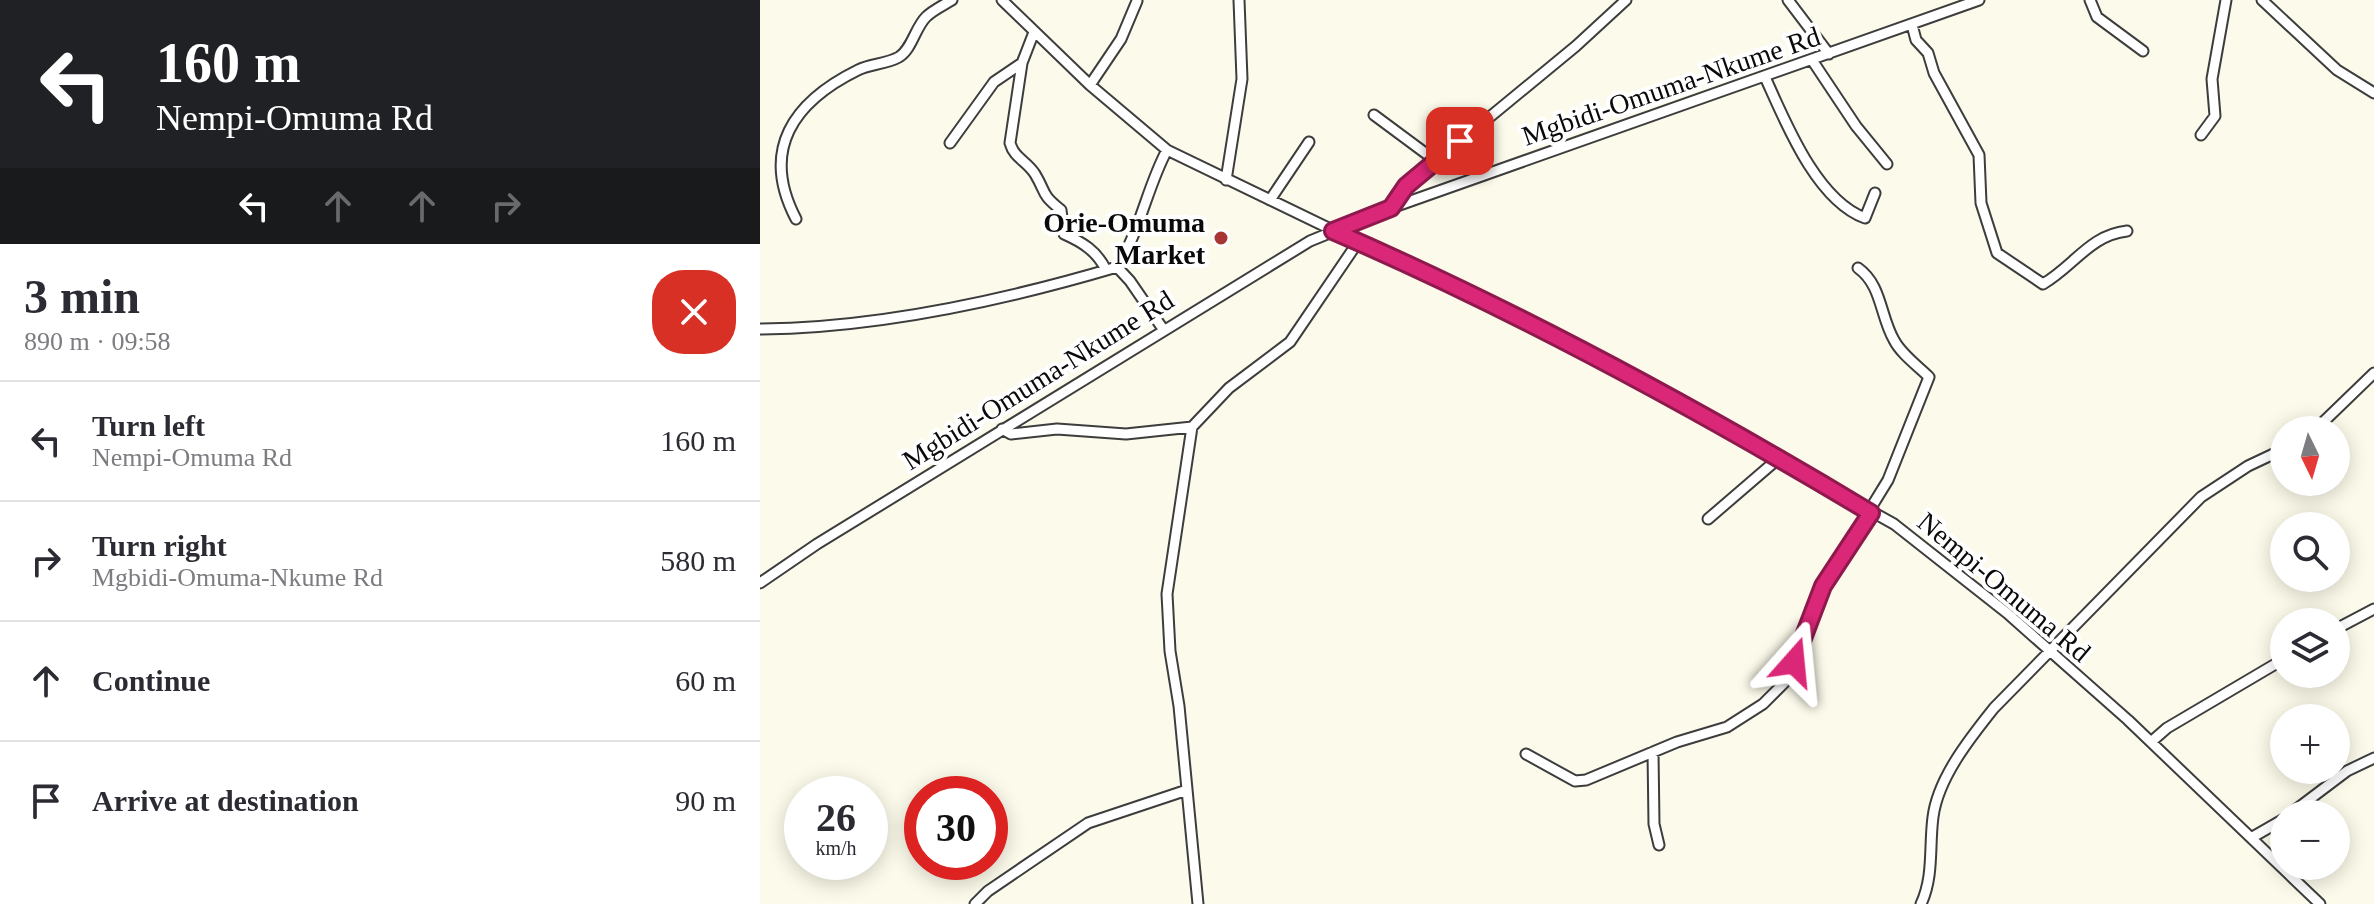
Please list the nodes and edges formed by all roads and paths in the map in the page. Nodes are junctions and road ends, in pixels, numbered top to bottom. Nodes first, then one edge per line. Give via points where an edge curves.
1 (952, 0) edge
2 (1002, 0) edge
3 (1239, 0) edge
4 (1626, 0) edge
5 (1788, 0) edge
6 (1979, 0) edge
7 (2090, 0) edge
8 (2226, 0) edge
9 (2262, 0) edge
10 (1137, 1) edge
11 (1912, 25) junction
12 (1034, 32) junction
13 (2143, 51) dead end
14 (1829, 54) junction
15 (1812, 60) junction
16 (1022, 63) junction
17 (1765, 77) junction
18 (1090, 85) junction
19 (2374, 93) edge
20 (1374, 115) dead end
21 (2201, 135) dead end
22 (1309, 142) dead end
23 (950, 143) dead end
24 (1167, 150) junction
25 (1436, 161) junction
26 (1887, 164) dead end
27 (1226, 180) junction
28 (1875, 193) dead end
29 (1270, 200) junction
30 (1391, 208) junction
31 (796, 219) dead end
32 (1333, 231) junction
33 (2127, 231) dead end
34 (1358, 242) junction
35 (1117, 267) junction
36 (1858, 268) dead end
37 (1106, 270) junction
38 (760, 329) edge
39 (1163, 329) junction
40 (2374, 373) edge
41 (2329, 416) edge
42 (1192, 427) junction
43 (1002, 429) junction
44 (2270, 456) edge
45 (1779, 458) junction
46 (1871, 513) junction
47 (1708, 519) dead end
48 (760, 583) edge
49 (2374, 609) edge
50 (2350, 622) edge
51 (2050, 652) junction
52 (2270, 667) edge
53 (2151, 742) junction
54 (1653, 752) junction
55 (1526, 754) dead end
56 (2374, 758) edge
57 (1187, 790) junction
58 (2309, 800) edge
59 (2270, 827) edge
60 (2251, 838) junction
61 (1659, 845) dead end
62 (975, 904) edge
63 (1198, 904) edge
64 (1921, 904) edge
65 (2320, 904) edge

1 - 31 street via 926,17 898,57 858,70 793,113 778,131 772,150 774,186
2 - 12 street, Nempi-Omuma Rd
3 - 27 street via 1242,79
4 - 25 street
5 - 14 street
6 - 11 street, Mgbidi-Omuma-Nkume Rd
7 - 13 street via 2097,17
8 - 21 street via 2212,79 2215,116
9 - 19 street via 2337,70
10 - 18 street via 1121,39
11 - 14 street, Mgbidi-Omuma-Nkume Rd
11 - 33 street via 1979,155 1981,203 1997,253 2043,284 2105,233
12 - 16 street
12 - 18 street, Nempi-Omuma Rd
14 - 15 street, Mgbidi-Omuma-Nkume Rd
15 - 17 street, Mgbidi-Omuma-Nkume Rd
15 - 26 street
16 - 23 street via 994,82
16 - 37 street via 1013,152 1061,210 1064,234 1079,240
17 - 28 street via 1798,149 1825,186 1865,218
17 - 30 street, Mgbidi-Omuma-Nkume Rd
18 - 24 street, Nempi-Omuma Rd
20 - 25 street
22 - 29 street
24 - 27 street, Nempi-Omuma Rd
24 - 35 street
25 - 30 street via 1406,186
27 - 29 street, Nempi-Omuma Rd
29 - 32 street, Nempi-Omuma Rd
30 - 32 street, Mgbidi-Omuma-Nkume Rd
32 - 34 street, Nempi-Omuma Rd
32 - 39 street, Mgbidi-Omuma-Nkume Rd
34 - 42 street via 1290,342 1229,388
34 - 45 street, Nempi-Omuma Rd via 1593,356
35 - 37 street
35 - 39 street
36 - 46 street via 1878,295 1895,343 1929,377
37 - 38 street via 935,311
39 - 43 street, Mgbidi-Omuma-Nkume Rd
40 - 41 street
42 - 43 street via 1126,434 1057,429 1011,434
42 - 57 street via 1167,594
43 - 48 street, Mgbidi-Omuma-Nkume Rd
44 - 51 street via 2201,497
45 - 46 street, Nempi-Omuma Rd
45 - 47 street
46 - 51 street, Nempi-Omuma Rd via 1894,524
46 - 54 street via 1823,586 1784,683 1735,723
49 - 50 street
51 - 53 street, Nempi-Omuma Rd
51 - 64 street via 1994,708 1946,782 1935,809 1929,881
52 - 53 street
53 - 60 street, Nempi-Omuma Rd
54 - 55 street via 1575,781
54 - 61 street
56 - 58 street
57 - 62 street via 1088,823
57 - 63 street
59 - 60 street
60 - 65 street, Nempi-Omuma Rd

